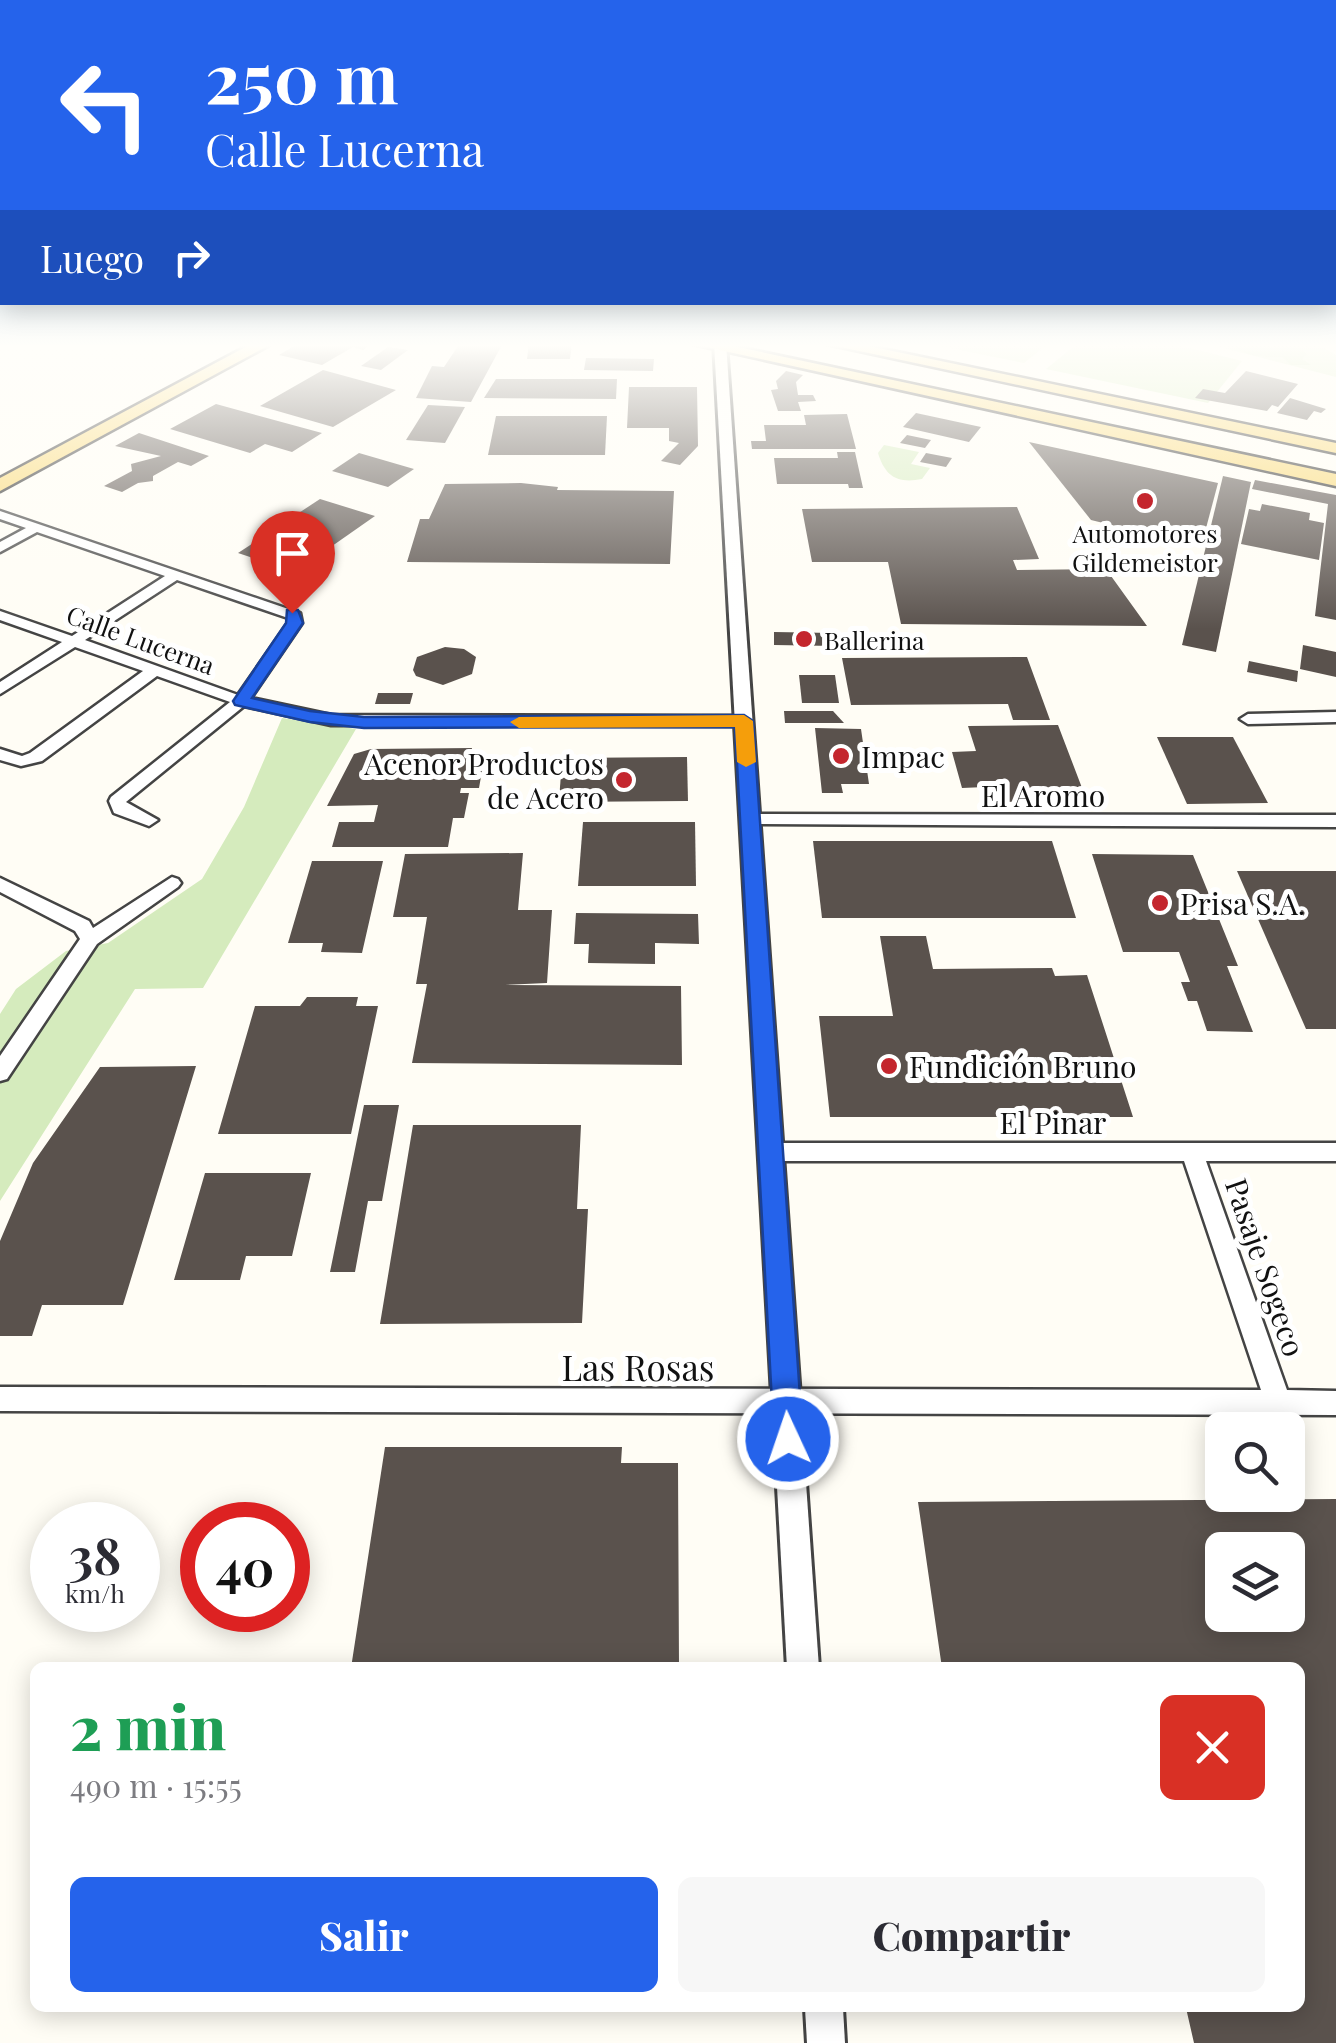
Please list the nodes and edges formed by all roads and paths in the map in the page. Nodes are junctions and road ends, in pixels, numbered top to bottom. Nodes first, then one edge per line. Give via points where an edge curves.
1 (87, 438) edge
2 (726, 438) edge
3 (1144, 438) edge
4 (1289, 438) edge
5 (1336, 448) edge
6 (1336, 480) edge
7 (0, 485) edge
8 (0, 514) edge
9 (38, 527) junction
10 (0, 548) edge
11 (177, 574) junction
12 (1, 616) edge
13 (74, 641) junction
14 (156, 670) junction
15 (0, 689) edge
16 (242, 701) junction
17 (1336, 718) edge
18 (1248, 719) dead end
19 (744, 721) junction
20 (0, 754) edge
21 (149, 820) dead end
22 (750, 820) junction
23 (1336, 821) edge
24 (0, 884) edge
25 (172, 884) dead end
26 (90, 939) junction
27 (0, 1073) edge
28 (771, 1152) junction
29 (1192, 1152) junction
30 (1336, 1152) edge
31 (0, 1399) edge
32 (786, 1401) junction
33 (1278, 1402) junction
34 (1336, 1402) edge
35 (803, 1662) edge
36 (824, 2012) edge
37 (826, 2043) edge

1 - 7 main road
2 - 19 street
3 - 6 main road
4 - 5 main road
8 - 9 street
9 - 10 street
9 - 11 street
11 - 13 street
11 - 16 street via 295,616
12 - 13 street, Calle Lucerna
13 - 14 street, Calle Lucerna
13 - 15 street
14 - 16 street, Calle Lucerna
14 - 20 street via 36,757 20,761
16 - 19 street, Calle Lucerna via 364,723
16 - 21 street via 116,801 120,810
17 - 18 street
19 - 22 street
22 - 23 street, El Aromo
22 - 28 street
24 - 26 street via 82,926
25 - 26 street
26 - 27 street
28 - 29 street, El Pinar
28 - 32 street
29 - 30 street, El Pinar
29 - 33 street, Pasaje Sogeco
31 - 32 street, Las Rosas
32 - 33 street, Las Rosas
32 - 35 street
33 - 34 street, Las Rosas
36 - 37 street

